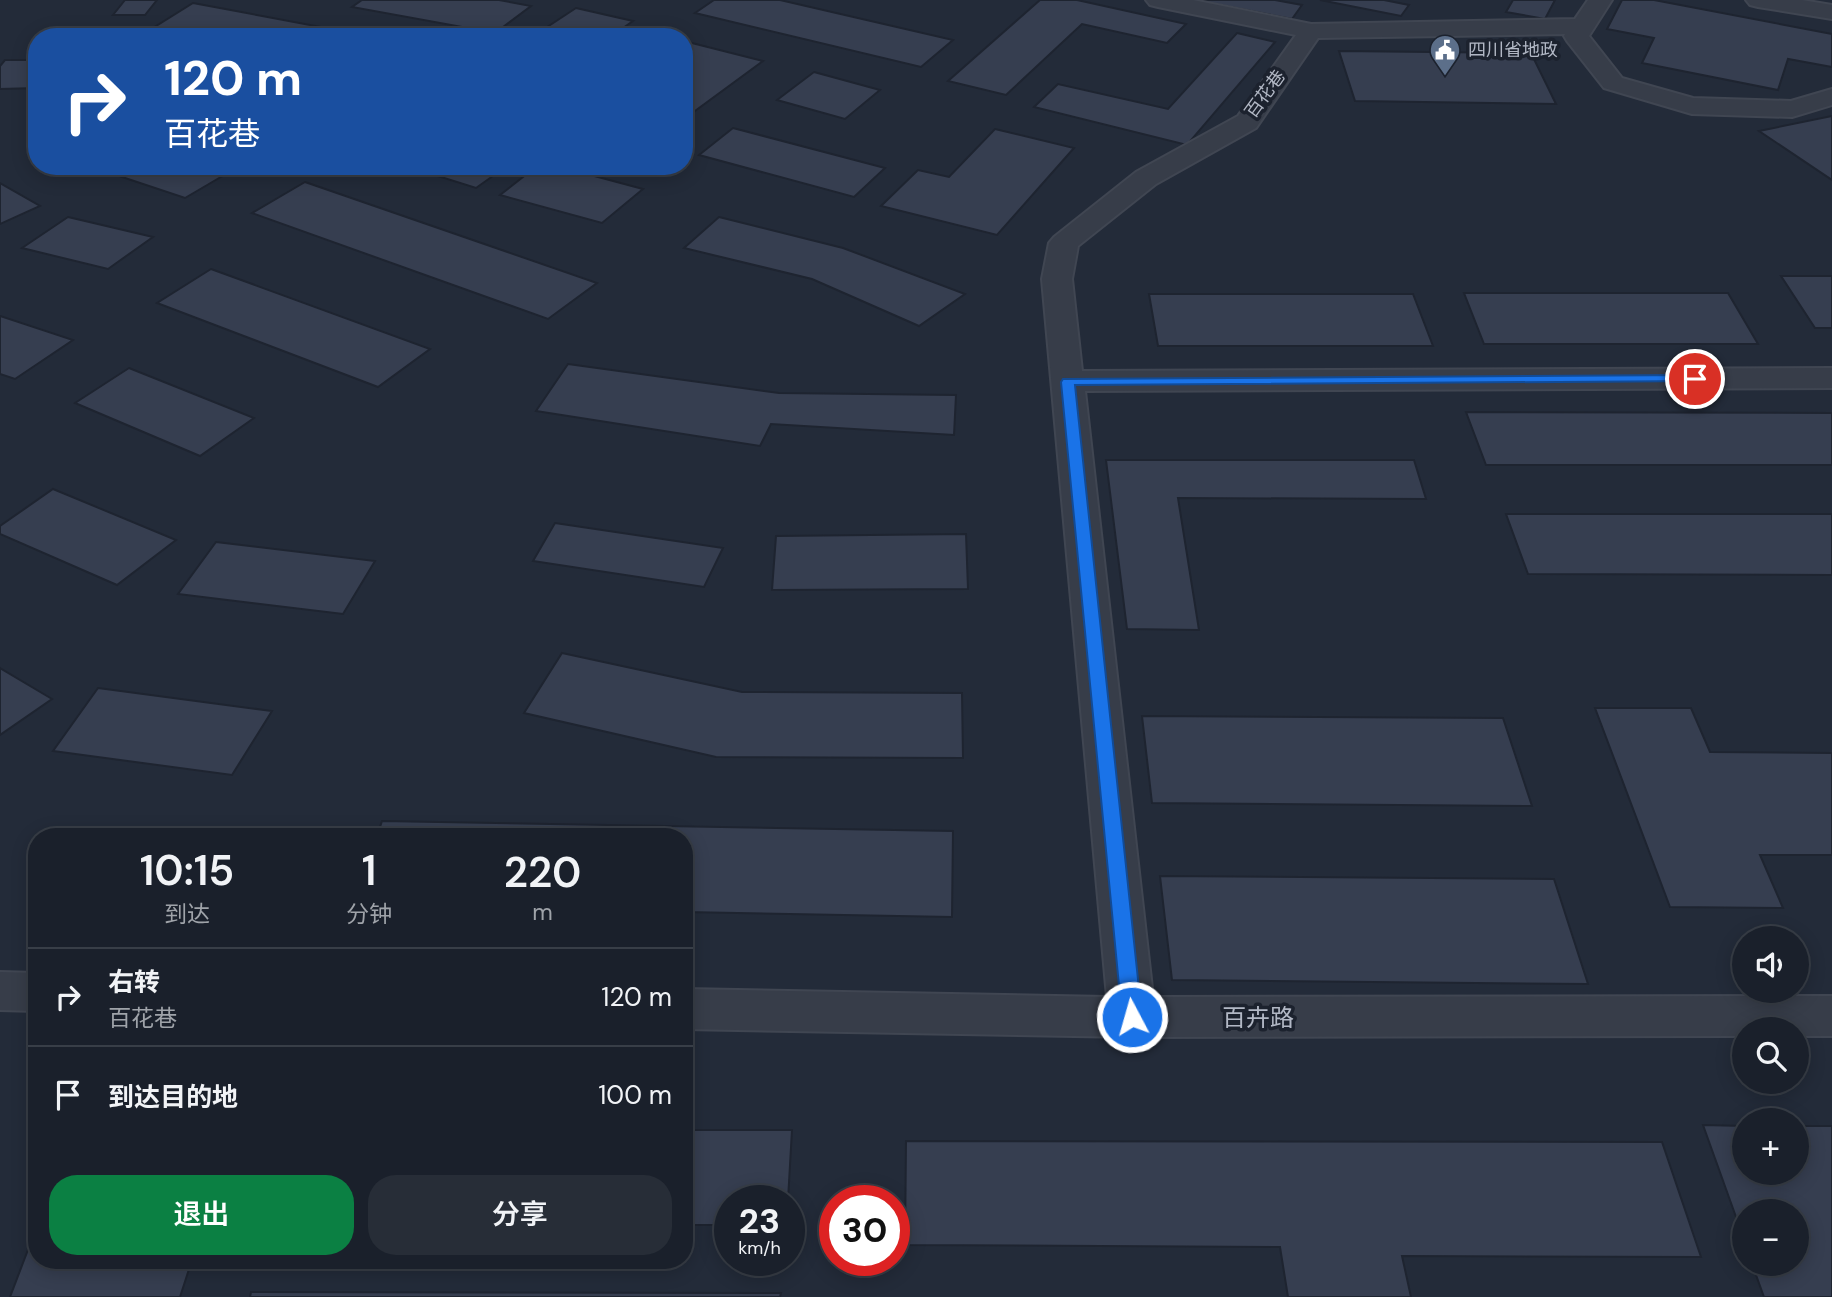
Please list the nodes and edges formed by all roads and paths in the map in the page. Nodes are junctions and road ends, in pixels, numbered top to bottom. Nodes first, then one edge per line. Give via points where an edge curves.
1 (1158, 0) edge
2 (1758, 0) edge
3 (1832, 12) edge
4 (1591, 13) edge
5 (1311, 31) junction
6 (1832, 97) edge
7 (1832, 378) edge
8 (1068, 382) junction
9 (0, 991) edge
10 (28, 992) edge
11 (693, 1009) edge
12 (1832, 1016) edge
13 (1132, 1017) junction

1 - 5 street
2 - 3 street
4 - 5 street
4 - 6 street via 1576,36 1613,83 1692,106 1792,109
5 - 8 street, 百花巷 via 1247,122 1146,178 1064,243 1057,279
7 - 8 street
8 - 13 street, 百花巷
9 - 10 street
11 - 13 street, 百卉路
12 - 13 street, 百卉路

